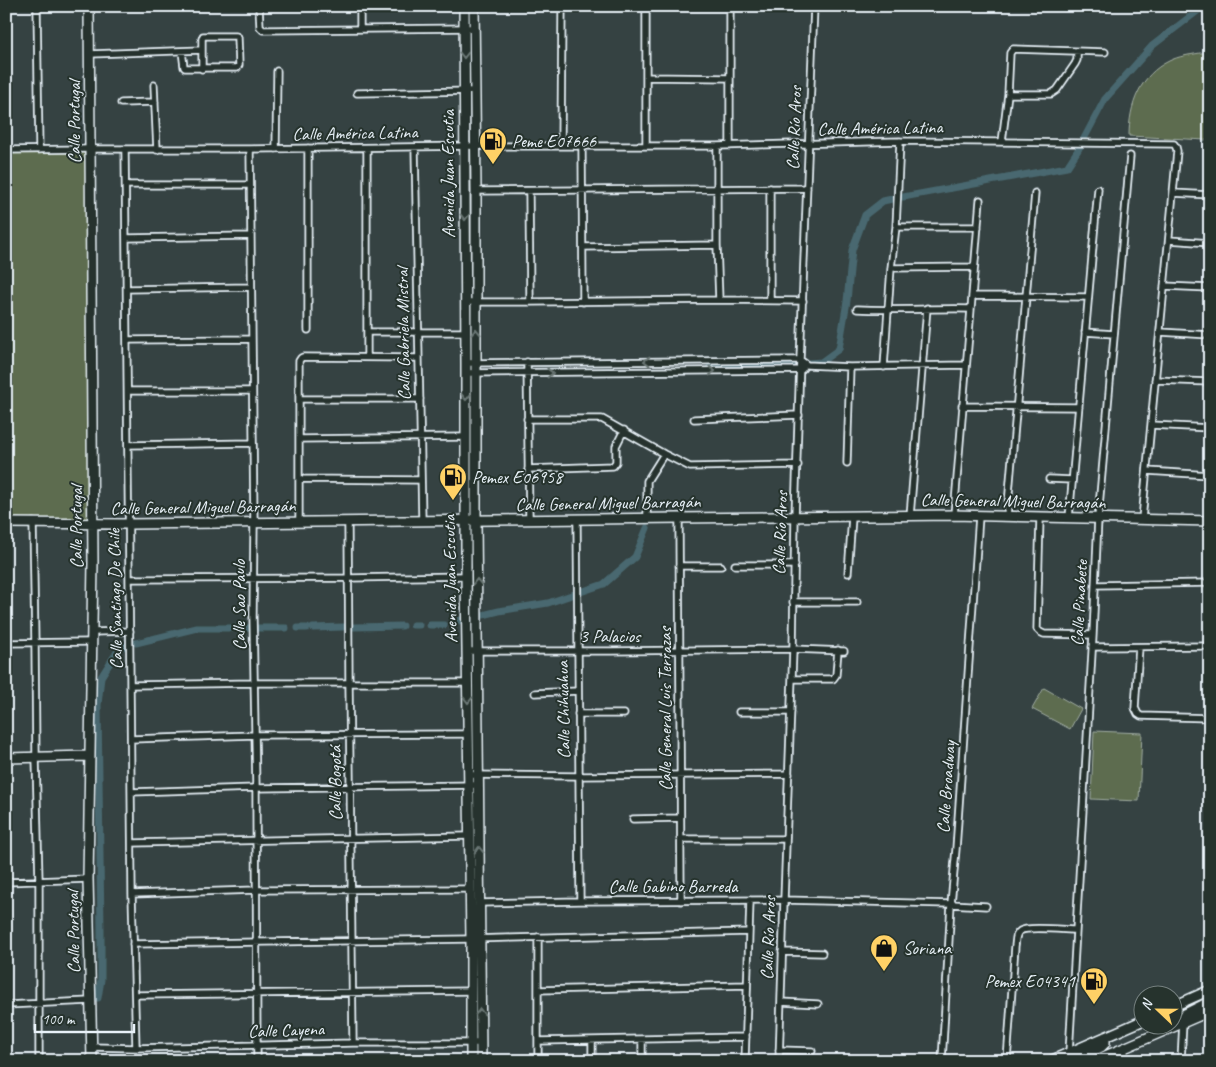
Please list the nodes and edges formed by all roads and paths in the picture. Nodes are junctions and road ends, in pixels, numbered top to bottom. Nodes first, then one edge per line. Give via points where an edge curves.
1 (38, 6) edge
2 (89, 6) edge
3 (260, 6) edge
4 (360, 6) edge
5 (464, 6) edge
6 (474, 6) edge
7 (562, 6) edge
8 (646, 6) edge
9 (730, 6) edge
10 (814, 6) edge
11 (360, 28) junction
12 (464, 28) junction
13 (474, 28) junction
14 (182, 50) junction
15 (202, 50) junction
16 (1077, 52) junction
17 (1105, 52) dead end
18 (90, 54) junction
19 (202, 69) junction
20 (277, 71) dead end
21 (646, 77) junction
22 (730, 78) junction
23 (154, 85) dead end
24 (464, 91) junction
25 (475, 91) junction
26 (357, 94) dead end
27 (1008, 94) junction
28 (154, 102) junction
29 (121, 103) dead end
30 (900, 141) junction
31 (1002, 142) junction
32 (808, 143) junction
33 (465, 146) junction
34 (475, 146) junction
35 (561, 146) junction
36 (582, 146) junction
37 (646, 146) junction
38 (717, 146) junction
39 (730, 146) junction
40 (415, 147) junction
41 (308, 148) junction
42 (367, 148) junction
43 (90, 149) junction
44 (125, 149) junction
45 (250, 149) junction
46 (276, 149) junction
47 (6, 150) edge
48 (38, 150) junction
49 (157, 150) junction
50 (1130, 156) dead end
51 (126, 185) junction
52 (250, 185) junction
53 (717, 188) junction
54 (770, 188) junction
55 (807, 188) junction
56 (1098, 189) dead end
57 (582, 190) junction
58 (476, 191) junction
59 (529, 191) junction
60 (1035, 192) dead end
61 (1173, 193) junction
62 (1210, 195) edge
63 (980, 200) dead end
64 (896, 227) junction
65 (978, 227) junction
66 (250, 236) junction
67 (126, 238) junction
68 (1169, 240) junction
69 (1210, 243) edge
70 (717, 245) junction
71 (583, 247) junction
72 (974, 267) junction
73 (891, 268) junction
74 (1164, 286) junction
75 (251, 287) junction
76 (1210, 288) edge
77 (127, 289) junction
78 (972, 296) junction
79 (1026, 296) junction
80 (1088, 296) junction
81 (719, 300) junction
82 (770, 300) junction
83 (476, 301) junction
84 (804, 301) junction
85 (466, 302) junction
86 (530, 302) junction
87 (583, 302) junction
88 (927, 308) junction
89 (858, 309) dead end
90 (971, 309) junction
91 (888, 310) junction
92 (308, 330) dead end
93 (367, 332) junction
94 (418, 332) junction
95 (466, 332) junction
96 (1085, 332) junction
97 (1160, 332) junction
98 (1114, 334) junction
99 (1210, 335) edge
100 (252, 339) junction
101 (127, 340) junction
102 (367, 357) junction
103 (419, 358) junction
104 (800, 360) junction
105 (622, 361) junction
106 (697, 361) junction
107 (527, 362) junction
108 (466, 363) junction
109 (476, 363) junction
110 (807, 365) junction
111 (923, 365) junction
112 (966, 365) junction
113 (850, 367) junction
114 (884, 367) junction
115 (800, 370) junction
116 (696, 371) junction
117 (623, 372) junction
118 (466, 373) junction
119 (476, 373) junction
120 (527, 373) junction
121 (1156, 380) junction
122 (1210, 382) edge
123 (128, 391) junction
124 (252, 391) junction
125 (300, 399) junction
126 (420, 399) junction
127 (962, 406) junction
128 (1017, 406) junction
129 (1079, 407) junction
130 (799, 415) junction
131 (527, 419) junction
132 (694, 419) dead end
133 (1151, 424) junction
134 (1210, 428) edge
135 (624, 430) junction
136 (465, 437) junction
137 (420, 438) junction
138 (299, 439) junction
139 (253, 443) junction
140 (128, 445) junction
141 (664, 454) junction
142 (846, 464) dead end
143 (798, 465) junction
144 (528, 469) junction
145 (1147, 471) junction
146 (1210, 475) edge
147 (299, 479) junction
148 (1049, 479) dead end
149 (421, 480) junction
150 (1072, 480) junction
151 (910, 516) junction
152 (954, 516) junction
153 (979, 516) junction
154 (1007, 516) junction
155 (795, 517) junction
156 (852, 517) junction
157 (647, 518) junction
158 (679, 518) junction
159 (1040, 518) junction
160 (1069, 518) junction
161 (1098, 518) junction
162 (529, 519) junction
163 (577, 519) junction
164 (1142, 519) junction
165 (422, 521) junction
166 (466, 521) junction
167 (476, 521) junction
168 (1210, 521) edge
169 (6, 522) edge
170 (33, 522) junction
171 (299, 522) junction
172 (348, 522) junction
173 (254, 523) junction
174 (93, 524) junction
175 (129, 524) junction
176 (794, 564) junction
177 (735, 565) dead end
178 (679, 566) junction
179 (721, 566) dead end
180 (848, 573) dead end
181 (466, 576) junction
182 (349, 578) junction
183 (130, 579) junction
184 (253, 579) junction
185 (1210, 582) edge
186 (1096, 585) junction
187 (793, 602) junction
188 (856, 602) dead end
189 (466, 614) junction
190 (477, 614) junction
191 (93, 632) junction
192 (130, 632) junction
193 (1093, 635) junction
194 (477, 638) junction
195 (467, 639) junction
196 (92, 642) junction
197 (6, 643) edge
198 (36, 643) junction
199 (1139, 646) junction
200 (1210, 646) edge
201 (1092, 647) junction
202 (793, 648) junction
203 (467, 651) junction
204 (477, 651) junction
205 (679, 651) junction
206 (578, 652) junction
207 (792, 679) junction
208 (348, 682) junction
209 (254, 683) junction
210 (468, 683) junction
211 (131, 685) junction
212 (578, 691) junction
213 (535, 693) dead end
214 (739, 712) dead end
215 (791, 712) junction
216 (578, 714) junction
217 (624, 714) dead end
218 (1210, 718) edge
219 (468, 734) junction
220 (255, 735) junction
221 (350, 735) junction
222 (131, 739) junction
223 (89, 756) junction
224 (6, 758) edge
225 (36, 758) junction
226 (788, 774) junction
227 (680, 775) junction
228 (579, 776) junction
229 (474, 780) junction
230 (350, 786) junction
231 (256, 788) junction
232 (131, 792) junction
233 (680, 818) junction
234 (633, 819) dead end
235 (469, 836) junction
236 (351, 838) junction
237 (680, 839) junction
238 (786, 839) junction
239 (256, 840) junction
240 (132, 843) junction
241 (88, 879) junction
242 (39, 881) junction
243 (6, 882) edge
244 (351, 889) junction
245 (470, 889) junction
246 (256, 890) junction
247 (132, 894) junction
248 (750, 900) junction
249 (784, 900) junction
250 (580, 901) junction
251 (681, 901) junction
252 (479, 903) junction
253 (951, 904) junction
254 (986, 906) dead end
255 (1076, 930) junction
256 (750, 932) junction
257 (538, 937) junction
258 (476, 939) junction
259 (351, 940) junction
260 (257, 942) junction
261 (133, 944) junction
262 (782, 952) junction
263 (822, 953) dead end
264 (747, 986) junction
265 (538, 990) junction
266 (1210, 990) edge
267 (471, 991) junction
268 (352, 992) junction
269 (257, 994) junction
270 (135, 995) junction
271 (1210, 998) edge
272 (90, 1001) junction
273 (781, 1002) junction
274 (1184, 1002) edge
275 (38, 1004) junction
276 (818, 1004) dead end
277 (6, 1005) edge
278 (1210, 1011) edge
279 (1184, 1016) edge
280 (1184, 1021) edge
281 (1134, 1024) edge
282 (1155, 1034) edge
283 (1182, 1034) edge
284 (746, 1037) junction
285 (642, 1039) junction
286 (592, 1040) junction
287 (538, 1041) junction
288 (353, 1043) junction
289 (476, 1043) junction
290 (257, 1046) junction
291 (92, 1047) junction
292 (1125, 1047) junction
293 (136, 1048) junction
294 (779, 1050) junction
295 (812, 1051) dead end
296 (1069, 1058) edge
297 (39, 1061) edge
298 (92, 1061) edge
299 (257, 1061) edge
300 (471, 1061) edge
301 (481, 1061) edge
302 (538, 1061) edge
303 (592, 1061) edge
304 (642, 1061) edge
305 (745, 1061) edge
306 (779, 1061) edge
307 (942, 1061) edge
308 (1007, 1061) edge
309 (1050, 1061) edge
310 (1094, 1061) edge
311 (1124, 1061) edge
312 (1181, 1061) edge

1 - 48 street
2 - 18 main road, Calle Portugal
3 - 11 street via 260,27 264,30
4 - 11 street
5 - 12 main road, Avenida Juan Escutia
6 - 13 main road, Avenida Juan Escutia
7 - 35 street
8 - 21 street
9 - 22 street
10 - 32 street, Calle Río Aros
11 - 12 street
12 - 13 street
12 -> 24 main road, Avenida Juan Escutia
13 - 25 main road, Avenida Juan Escutia
14 - 15 street
14 - 18 street
14 - 19 street via 184,68
15 - 19 street
15 - 19 street via 205,36 236,36 239,39 238,67
16 - 17 street
16 - 27 street via 1075,64 1051,94
16 - 27 street via 1012,50
18 - 43 main road, Calle Portugal
20 - 46 street
21 - 22 street
21 - 37 street
22 - 39 street
23 - 28 street
24 - 25 street
24 - 26 street
24 - 33 main road, Avenida Juan Escutia
25 - 34 main road, Avenida Juan Escutia
27 - 31 street
28 - 29 street
28 - 49 street
30 - 31 street, Calle América Latina
30 - 32 street, Calle América Latina
30 - 64 street
31 - 61 street, Calle América Latina via 1175,145
32 - 39 street, Calle América Latina
32 - 55 street, Calle Río Aros
33 - 34 street, Calle América Latina
33 - 40 street, Calle América Latina
33 -> 85 main road, Avenida Juan Escutia
34 - 35 street, Calle América Latina
34 - 58 main road, Avenida Juan Escutia
35 - 36 street, Calle América Latina
36 - 37 street, Calle América Latina
36 - 57 street
37 - 38 street, Calle América Latina
38 - 39 street, Calle América Latina
38 - 53 street
40 - 42 street, Calle América Latina
40 - 94 street, Calle Gabriela Mistral
41 - 42 street, Calle América Latina
41 - 46 street, Calle América Latina
41 - 92 street
42 - 93 street
43 - 44 street, Calle América Latina
43 - 48 street, Calle América Latina
43 - 174 main road, Calle Portugal
44 - 49 street, Calle América Latina
44 - 51 street, Calle Santiago De Chile
45 - 46 street, Calle América Latina
45 - 49 street, Calle América Latina
45 - 52 street, Calle Sao Paulo
47 - 48 street, Calle América Latina
50 - 98 street, Calle Pinabete
51 - 52 street
51 - 67 street, Calle Santiago De Chile
52 - 66 street, Calle Sao Paulo
53 - 54 street
53 - 57 street
53 - 70 street
54 - 55 street
54 - 82 street
55 - 84 street, Calle Río Aros
56 - 80 street
57 - 59 street
57 - 71 street
58 - 59 street
58 - 83 main road, Avenida Juan Escutia
59 - 86 street
60 - 79 street
61 - 62 street
61 - 68 street
63 - 65 street
64 - 65 street
64 - 73 street
65 - 72 street
66 - 67 street
66 - 75 street, Calle Sao Paulo
67 - 77 street, Calle Santiago De Chile
68 - 69 street
68 - 74 street
70 - 71 street
70 - 81 street
71 - 87 street
72 - 73 street
72 - 78 street
73 - 91 street
74 - 76 street
74 - 97 street
75 - 77 street
75 - 100 street, Calle Sao Paulo
77 - 101 street, Calle Santiago De Chile
78 - 79 street
78 - 90 street
79 - 80 street
79 - 128 street
80 - 96 street
81 - 82 street
81 - 87 street
82 - 84 street
83 - 85 street
83 - 86 street
109 -> 83 main road, Avenida Juan Escutia
84 - 104 street, Calle Río Aros
85 - 95 main road, Avenida Juan Escutia
86 - 87 street
88 - 90 street
88 - 91 street
88 - 111 street
89 - 91 street
90 - 112 street
91 - 114 street
93 - 94 street
93 - 102 street
94 - 95 street
94 - 103 street, Calle Gabriela Mistral
95 - 108 main road, Avenida Juan Escutia
96 - 98 street
96 - 129 street
97 - 99 street
97 - 121 street
98 - 161 street, Calle Pinabete
100 - 101 street
100 - 124 street, Calle Sao Paulo
101 - 123 street, Calle Santiago De Chile
102 - 103 street
102 - 125 street via 301,358
103 - 126 street, Calle Gabriela Mistral
104 - 106 street
104 - 110 street
104 - 115 street, Calle Río Aros
106 -> 105 street
105 - 107 street
105 - 117 street
106 - 116 street
107 - 109 street
107 - 120 street
108 - 109 street
108 - 118 main road, Avenida Juan Escutia
109 - 119 main road, Avenida Juan Escutia
110 - 113 street
110 - 115 street
111 - 112 street
111 - 114 street
111 - 151 street
112 - 127 street
113 - 114 street
113 - 142 street
116 -> 115 street
115 - 130 street, Calle Río Aros
116 - 117 street
120 -> 117 street
118 - 119 street
118 -> 136 main road, Avenida Juan Escutia
119 - 120 street
119 - 167 main road, Avenida Juan Escutia
120 - 131 street
121 - 122 street
121 - 133 street
123 - 124 street
123 - 140 street, Calle Santiago De Chile
124 - 139 street, Calle Sao Paulo
125 - 126 street
125 - 138 street
126 - 137 street, Calle Gabriela Mistral
127 - 128 street
127 - 152 street
128 - 129 street
128 - 154 street
129 - 150 street
130 - 132 street
130 - 143 street, Calle Río Aros
131 - 135 street via 600,418
131 - 144 street
133 - 134 street
133 - 145 street
135 - 141 street
135 - 144 street via 617,443 613,466
136 - 137 street
136 - 166 main road, Avenida Juan Escutia
137 - 138 street
137 - 149 street, Calle Gabriela Mistral
138 - 147 street
139 - 140 street
139 - 173 street, Calle Sao Paulo
140 - 175 street, Calle Santiago De Chile
141 - 143 street via 694,467
141 - 157 street via 647,482
143 - 155 street, Calle Río Aros
144 - 162 street
145 - 146 street
145 - 164 street
147 - 149 street
147 - 171 street
148 - 150 street
149 - 165 street, Calle Gabriela Mistral
150 - 160 street
151 - 152 main road, Calle General Miguel Barragán
151 - 156 main road, Calle General Miguel Barragán
152 - 153 main road, Calle General Miguel Barragán
153 - 154 main road, Calle General Miguel Barragán
153 - 253 street, Calle Broadway
154 - 159 main road, Calle General Miguel Barragán
155 - 156 main road, Calle General Miguel Barragán
155 - 158 main road, Calle General Miguel Barragán
155 - 176 street, Calle Río Aros
156 - 180 street
157 - 158 main road, Calle General Miguel Barragán
157 - 163 main road, Calle General Miguel Barragán
158 - 178 street, Calle General Luis Terrazas
159 - 160 main road, Calle General Miguel Barragán
159 - 193 street via 1039,631 1044,634
160 - 161 main road, Calle General Miguel Barragán
161 - 164 main road, Calle General Miguel Barragán
161 - 186 street, Calle Pinabete
162 - 163 main road, Calle General Miguel Barragán
162 - 167 main road, Calle General Miguel Barragán
163 - 206 street, Calle Chihuahua
164 - 168 main road, Calle General Miguel Barragán
165 - 166 main road, Calle General Miguel Barragán
165 - 172 main road, Calle General Miguel Barragán
166 - 167 main road, Calle General Miguel Barragán
166 - 181 main road, Avenida Juan Escutia
190 -> 167 main road, Avenida Juan Escutia
169 - 170 main road, Calle General Miguel Barragán
170 - 174 main road, Calle General Miguel Barragán
170 - 198 street
171 - 172 main road, Calle General Miguel Barragán
171 - 173 main road, Calle General Miguel Barragán
172 - 182 street, Calle Bogotá
173 - 175 main road, Calle General Miguel Barragán
173 - 184 street, Calle Sao Paulo
174 - 175 main road, Calle General Miguel Barragán
174 - 191 main road, Calle Portugal
175 - 183 street, Calle Santiago De Chile
176 - 177 street
176 - 187 street, Calle Río Aros
178 - 179 street
178 - 205 street, Calle General Luis Terrazas
181 - 182 street
181 - 189 main road, Avenida Juan Escutia
182 - 184 street
182 - 208 street, Calle Bogotá
183 - 184 street
183 - 192 street, Calle Santiago De Chile
184 - 209 street, Calle Sao Paulo
185 - 186 street
186 - 193 street, Calle Pinabete
187 - 188 street
187 - 202 street, Calle Río Aros
189 - 190 main road
189 - 195 main road, Avenida Juan Escutia
190 - 194 main road, Avenida Juan Escutia
191 - 192 street
191 - 196 main road, Calle Portugal
192 - 211 street, Calle Santiago De Chile
193 - 201 street, Calle Pinabete
194 - 195 main road
194 - 204 main road, Avenida Juan Escutia
195 - 203 main road, Avenida Juan Escutia
196 - 198 street
196 - 223 main road, Calle Portugal
197 - 198 street
198 - 225 street
199 - 200 street
199 - 201 street
199 - 218 street via 1135,708 1138,714
201 - 255 street, Calle Pinabete
202 - 205 street, 3 Palacios
202 - 207 street, Calle Río Aros
202 - 207 street, 3 Palacios via 841,650 835,678
203 - 204 street, 3 Palacios
203 - 210 main road, Avenida Juan Escutia
204 - 206 street, 3 Palacios
204 - 229 main road, Avenida Juan Escutia
205 - 206 street, 3 Palacios
205 - 227 street, Calle General Luis Terrazas
206 - 212 street, Calle Chihuahua
207 - 215 street, Calle Río Aros
208 - 209 street
208 - 210 street
208 - 221 street, Calle Bogotá
209 - 211 street
209 - 220 street, Calle Sao Paulo
210 -> 219 main road, Avenida Juan Escutia
211 - 222 street, Calle Santiago De Chile
212 - 213 street
212 - 216 street, Calle Chihuahua
214 - 215 street
215 - 226 street, Calle Río Aros
216 - 217 street
216 - 228 street, Calle Chihuahua
219 - 221 street
219 - 229 main road, Avenida Juan Escutia
220 - 221 street
220 - 222 street
220 - 231 street, Calle Sao Paulo
221 - 230 street, Calle Bogotá
222 - 232 street, Calle Santiago De Chile
223 - 225 main road
223 - 241 main road, Calle Portugal
224 - 225 main road
225 - 242 street
226 - 227 street
226 - 238 street, Calle Río Aros
227 - 228 street
227 - 233 street, Calle General Luis Terrazas
228 - 229 street
228 - 250 street, Calle Chihuahua
229 - 230 street
229 - 235 main road, Avenida Juan Escutia
252 -> 229 main road, Avenida Juan Escutia
230 - 231 street
230 - 236 street, Calle Bogotá
231 - 232 street
231 - 239 street, Calle Sao Paulo
232 - 240 street, Calle Santiago De Chile
233 - 234 street
233 - 237 street, Calle General Luis Terrazas
235 - 236 street
235 - 245 main road, Avenida Juan Escutia
236 - 239 street
236 - 244 street, Calle Bogotá
237 - 238 street
237 - 251 street, Calle General Luis Terrazas
238 - 249 street, Calle Río Aros
239 - 240 street
239 - 246 street, Calle Sao Paulo
240 - 247 street, Calle Santiago De Chile
241 - 242 street
241 - 272 main road, Calle Portugal
242 - 243 street
242 - 275 street
244 - 245 street
244 - 246 street
244 - 259 street, Calle Bogotá
245 - 258 main road, Avenida Juan Escutia
246 - 247 street
246 - 260 street, Calle Sao Paulo
247 - 261 street, Calle Santiago De Chile
248 - 249 street, Calle Gabino Barreda
248 - 251 street, Calle Gabino Barreda
248 - 256 street
249 - 253 street, Calle Gabino Barreda
249 - 262 street, Calle Río Aros
250 - 251 street, Calle Gabino Barreda
250 - 252 street, Calle Gabino Barreda
252 - 258 main road, Avenida Juan Escutia
253 - 254 street, Calle Gabino Barreda
253 - 307 street, Calle Broadway
255 - 296 street, Calle Pinabete
255 - 308 street via 1025,929 1018,932
256 - 257 street
256 - 264 street
257 - 258 street
257 - 265 street
258 - 259 street
258 - 267 main road, Avenida Juan Escutia
289 -> 258 main road, Avenida Juan Escutia
259 - 260 street
259 - 268 street, Calle Bogotá
260 - 261 street
260 - 269 street, Calle Sao Paulo
261 - 270 street, Calle Santiago De Chile
262 - 263 street
262 - 273 street, Calle Río Aros
264 - 265 street
264 - 284 street
265 - 287 street
266 - 274 main road
267 - 268 street
267 - 289 main road, Avenida Juan Escutia
268 - 269 street
268 - 288 street, Calle Bogotá
269 - 270 street
269 - 290 street, Calle Sao Paulo
270 - 293 street, Calle Santiago De Chile
271 - 279 main road via 1206,1004
272 - 275 street
272 - 291 main road, Calle Portugal
273 - 276 street
273 - 294 street, Calle Río Aros
275 - 277 street
275 - 297 street
278 - 280 main road
281 - 296 main road via 1104,1037
282 - 292 main road
283 - 312 street
284 - 285 street
284 - 305 street
285 - 286 street
285 - 304 street
286 - 287 street
286 - 303 street
287 - 302 street
288 - 289 street, Calle Cayena
288 - 290 street, Calle Cayena
289 - 300 main road, Avenida Juan Escutia
289 - 301 main road, Avenida Juan Escutia
290 - 293 street, Calle Cayena
290 - 299 street, Calle Sao Paulo
291 - 293 street, Calle Cayena
291 - 298 main road, Calle Portugal
292 - 310 main road
292 - 311 street
294 - 295 street
294 - 306 street, Calle Río Aros
296 - 309 main road

